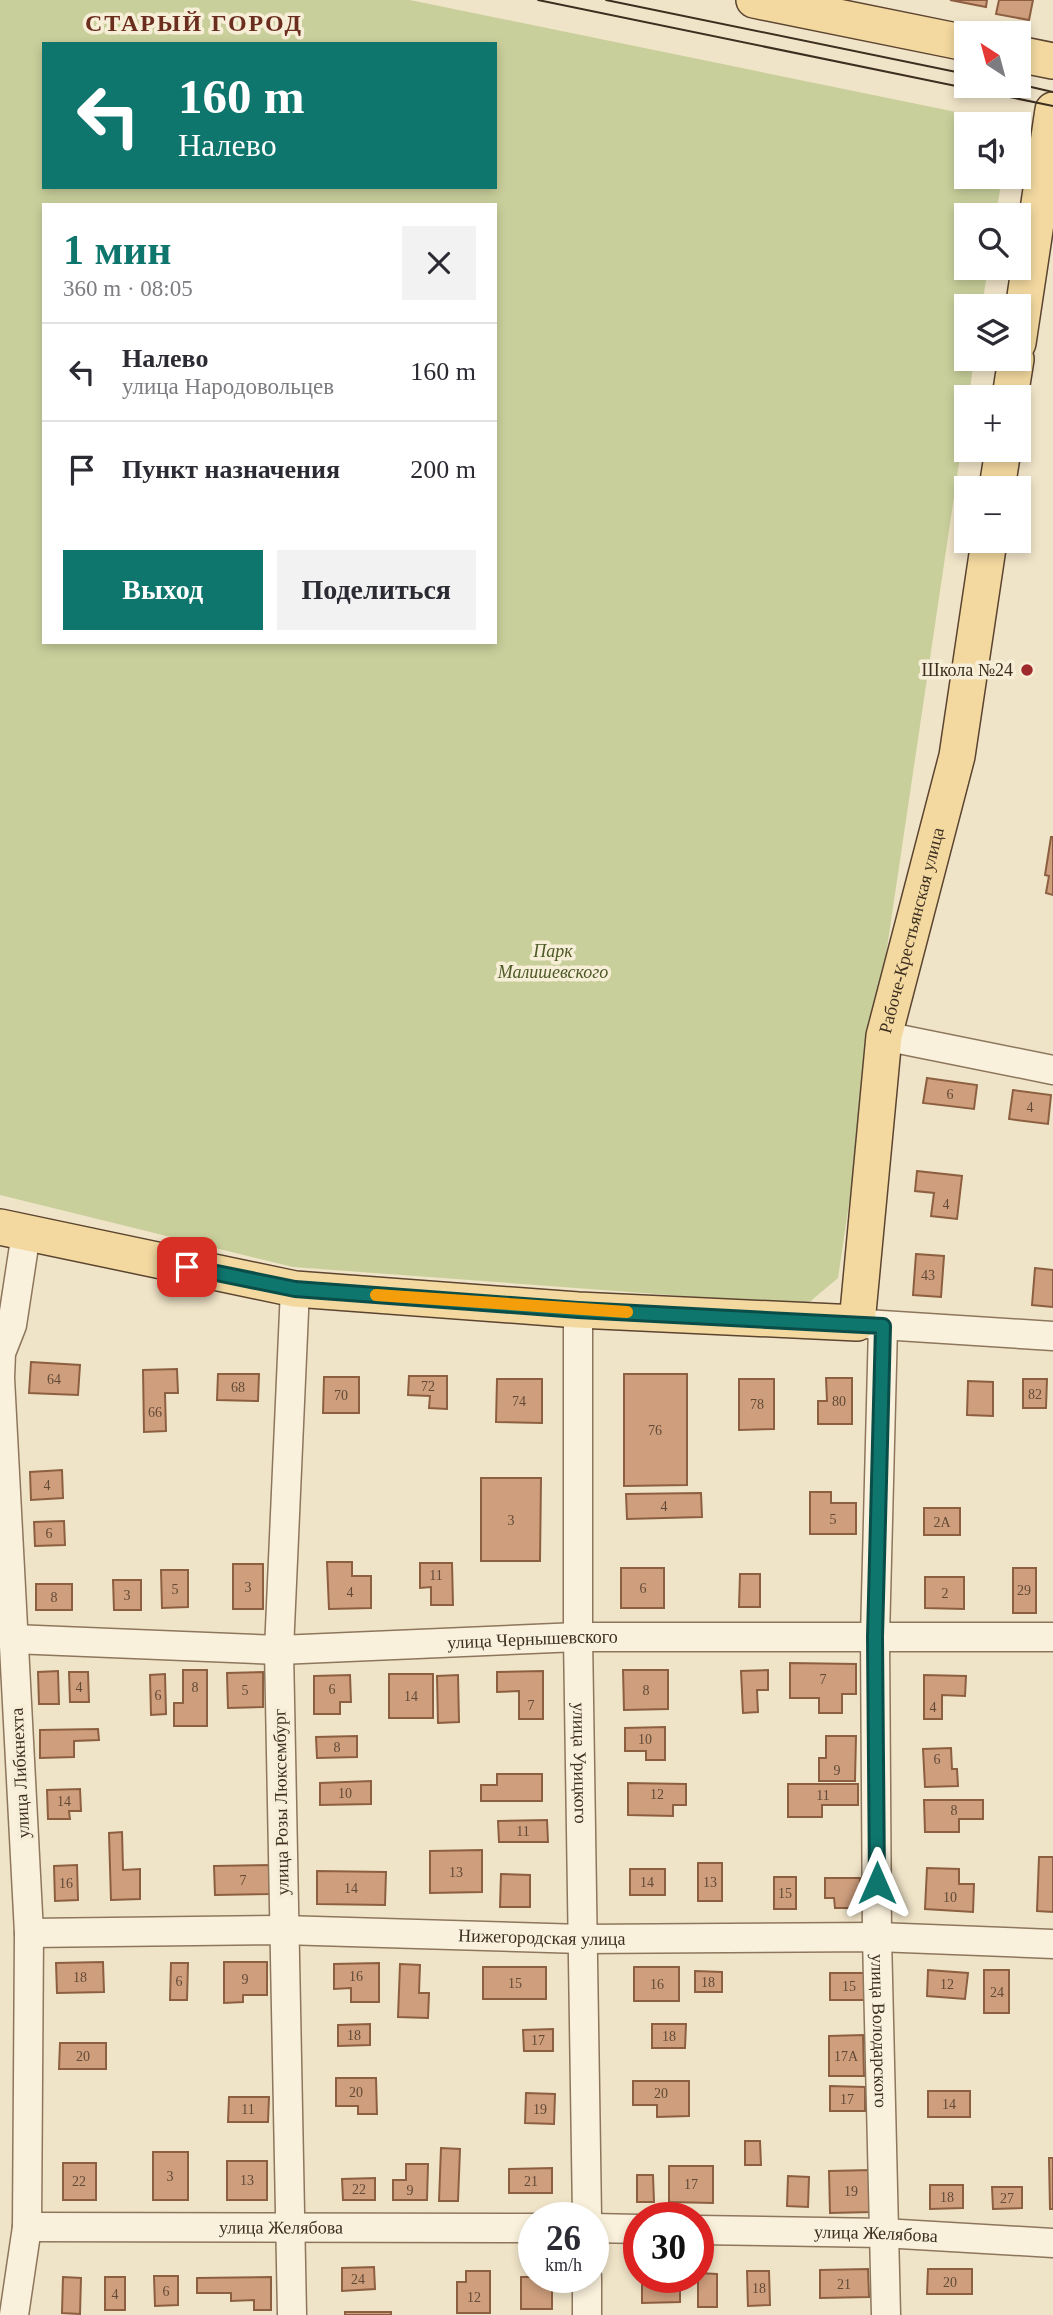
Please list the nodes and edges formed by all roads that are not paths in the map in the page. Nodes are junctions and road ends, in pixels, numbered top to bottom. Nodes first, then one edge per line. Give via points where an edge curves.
1 (754, 0) edge
2 (954, 41) edge
3 (1031, 57) edge
4 (1053, 61) edge
5 (1053, 110) edge
6 (1025, 294) edge
7 (987, 553) edge
8 (884, 1036) junction
9 (1053, 1070) edge
10 (13, 1230) edge
11 (295, 1289) junction
12 (578, 1310) junction
13 (870, 1325) junction
14 (1053, 1336) edge
15 (578, 1637) junction
16 (875, 1637) junction
17 (1053, 1637) edge
18 (13, 1639) junction
19 (279, 1650) junction
20 (282, 1930) junction
21 (29, 1933) junction
22 (877, 1937) junction
23 (582, 1939) junction
24 (1053, 1944) edge
25 (587, 2202) edge
26 (27, 2227) junction
27 (518, 2228) edge
28 (290, 2229) junction
29 (714, 2230) edge
30 (883, 2234) junction
31 (1053, 2243) edge
32 (587, 2293) edge
33 (14, 2315) edge
34 (292, 2315) edge
35 (587, 2315) edge
36 (886, 2315) edge

1 - 2 main road
3 - 4 main road
5 - 6 main road
7 - 8 main road, Рабоче-Крестьянская улица via 957,756
8 - 9 street
8 - 13 main road, Рабоче-Крестьянская улица
10 - 11 main road
10 - 18 street, улица Либкнехта via 12,1325 1,1353
11 - 12 main road
11 - 19 street, улица Розы Люксембург
12 - 13 main road
12 - 15 street, улица Урицкого
13 - 14 street
13 - 16 street, улица Володарского
15 - 16 street, улица Чернышевского
15 - 19 street, улица Чернышевского
15 - 23 street, улица Урицкого
16 - 17 street, улица Чернышевского
16 - 22 street, улица Володарского
18 - 19 street, улица Чернышевского
18 - 21 street, улица Либкнехта
19 - 20 street, улица Розы Люксембург
20 - 21 street, Нижегородская улица
20 - 23 street, Нижегородская улица
20 - 28 street, улица Розы Люксембург
21 - 26 street, улица Либкнехта
22 - 23 street, Нижегородская улица
22 - 24 street, Нижегородская улица
22 - 30 street, улица Володарского
23 - 25 street, улица Урицкого
26 - 28 street, улица Желябова
26 - 33 street, улица Либкнехта
27 - 28 street, улица Желябова
28 - 34 street, улица Розы Люксембург
29 - 30 street, улица Желябова
30 - 31 street, улица Желябова
30 - 36 street, улица Володарского
32 - 35 street

